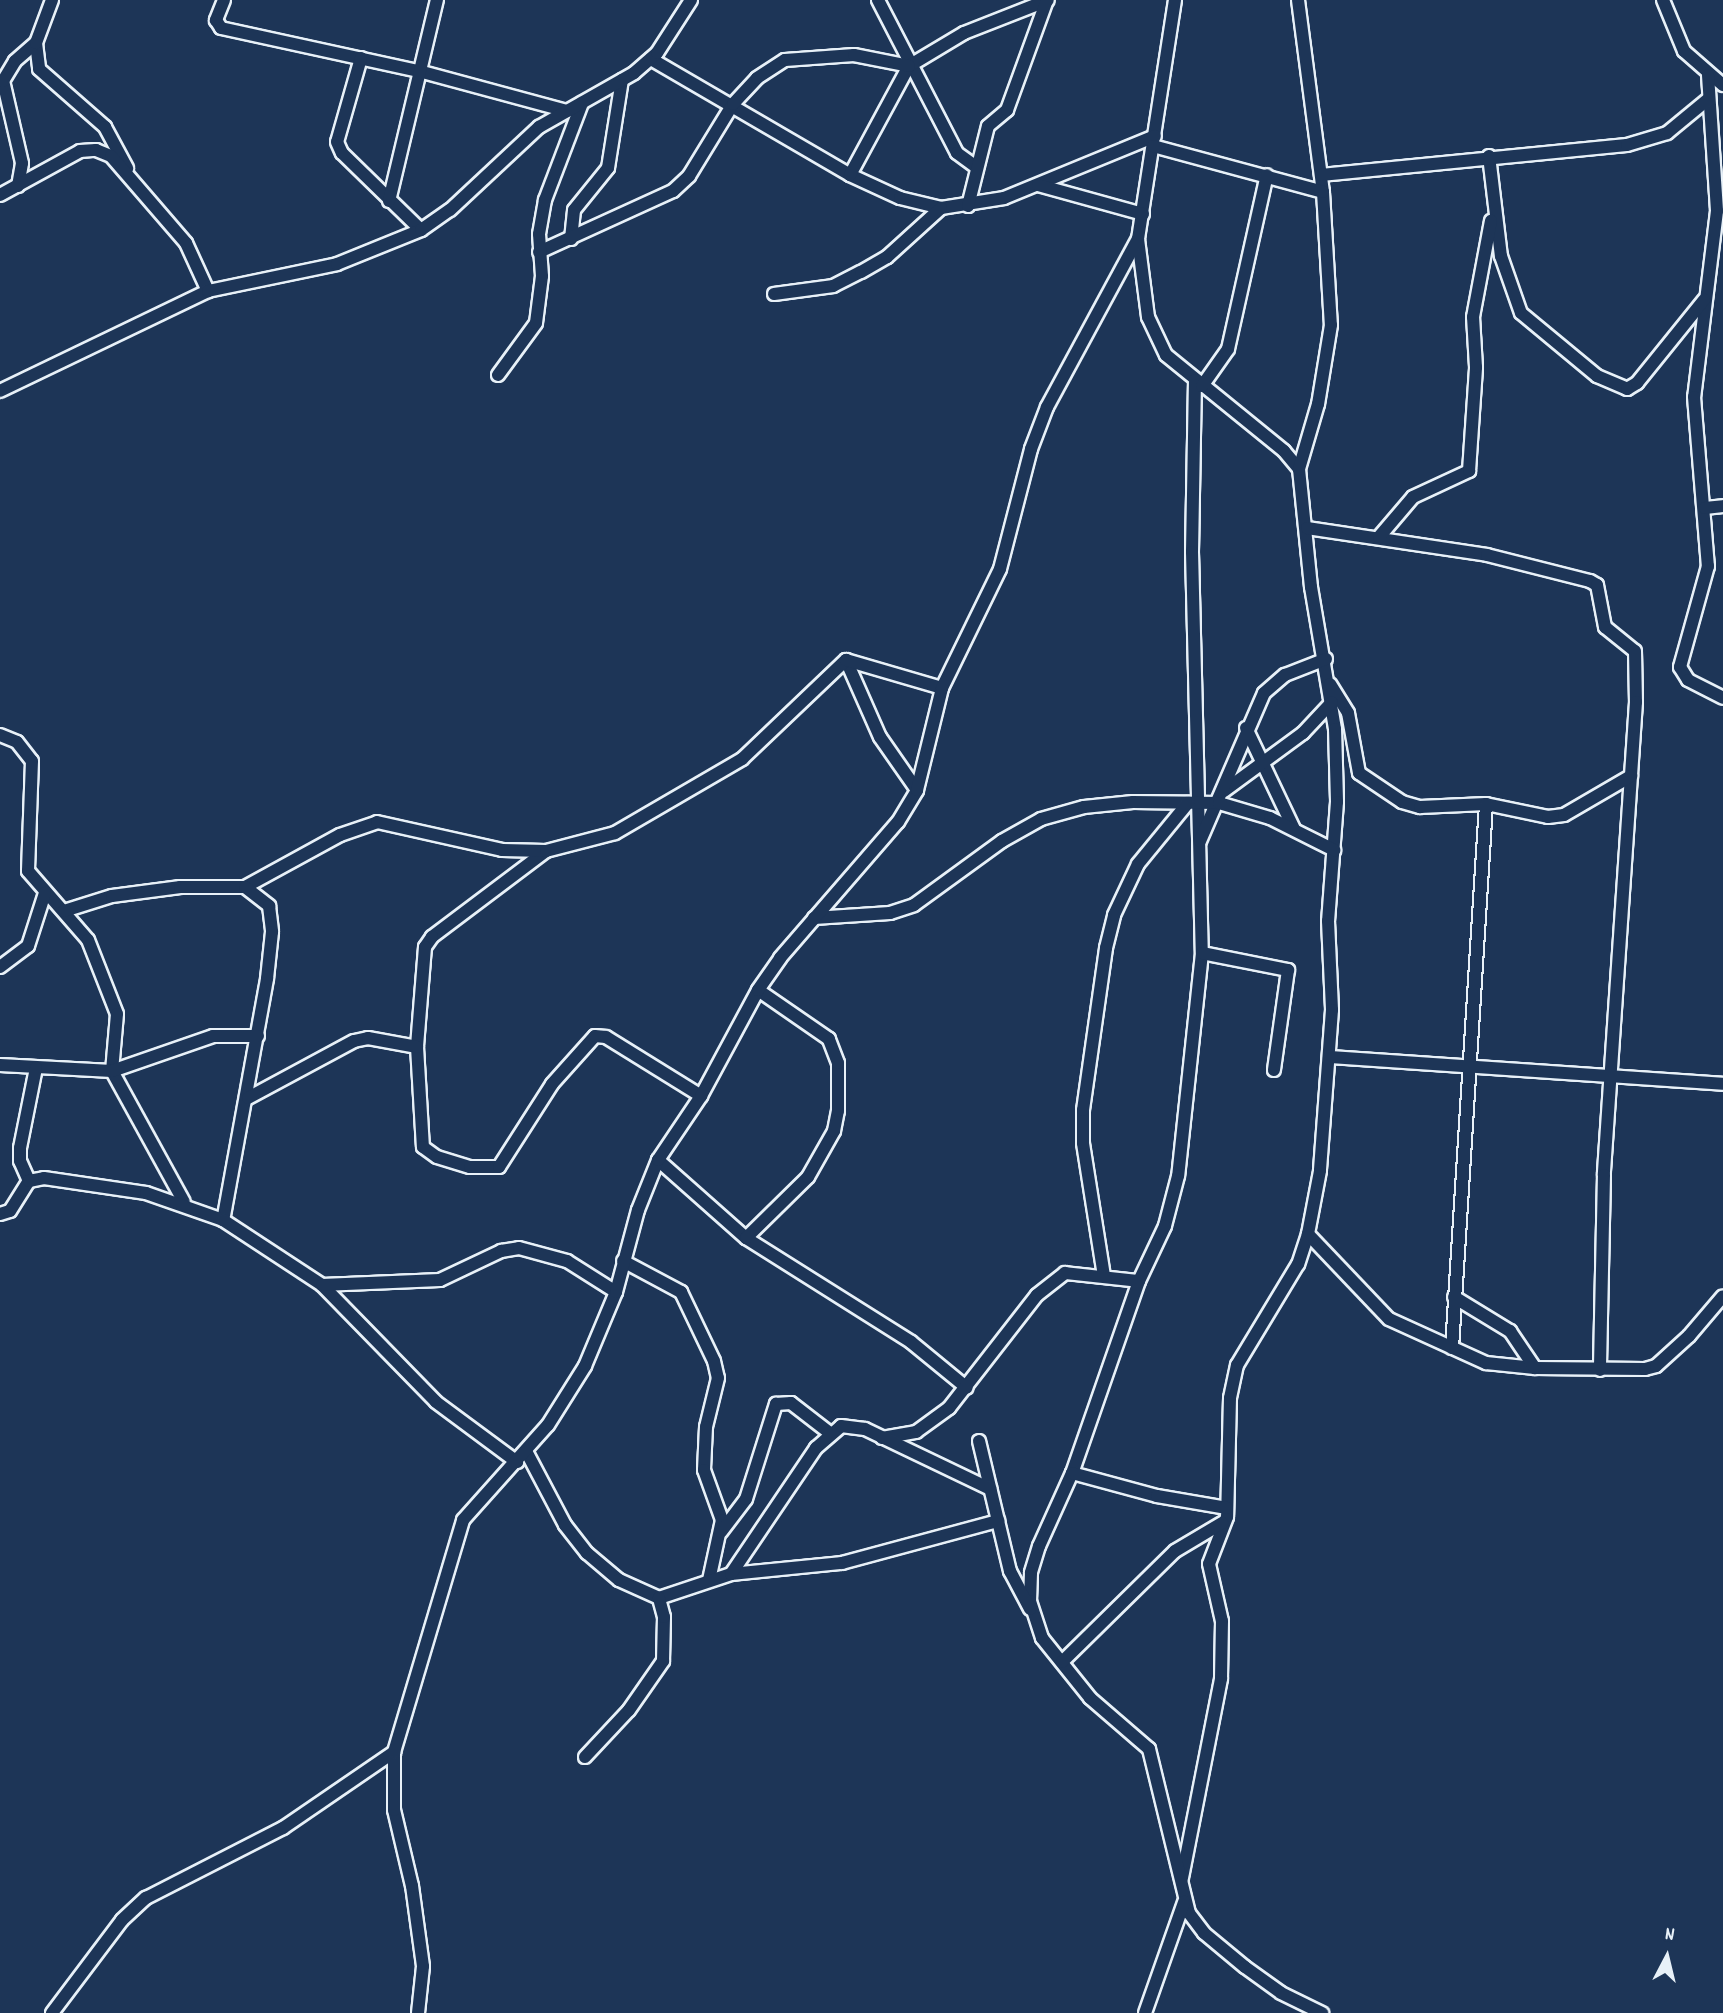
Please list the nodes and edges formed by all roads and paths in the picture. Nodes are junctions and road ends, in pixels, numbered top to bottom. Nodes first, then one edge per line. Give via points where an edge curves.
1 (52, 0) edge
2 (224, 0) edge
3 (437, 0) edge
4 (691, 0) edge
5 (878, 0) edge
6 (1047, 0) edge
7 (1298, 0) edge
8 (1663, 0) edge
9 (1177, 2) edge
10 (36, 43) junction
11 (361, 58) junction
12 (650, 58) junction
13 (911, 64) junction
14 (419, 71) junction
15 (1708, 75) junction
16 (622, 80) junction
17 (1723, 85) edge
18 (1707, 100) junction
19 (582, 103) junction
20 (733, 104) junction
21 (567, 111) junction
22 (1154, 141) junction
23 (1489, 156) junction
24 (976, 167) junction
25 (130, 174) junction
26 (850, 175) junction
27 (1267, 175) junction
28 (1321, 175) junction
29 (1038, 184) junction
30 (18, 186) junction
31 (1323, 192) junction
32 (0, 195) edge
33 (389, 201) junction
34 (968, 206) junction
35 (941, 208) junction
36 (1493, 213) junction
37 (1143, 214) junction
38 (421, 230) junction
39 (571, 239) junction
40 (1138, 239) junction
41 (539, 252) junction
42 (208, 290) junction
43 (774, 294) dead end
44 (1706, 297) junction
45 (498, 375) dead end
46 (1198, 383) junction
47 (0, 391) edge
48 (1299, 469) junction
49 (1723, 506) edge
50 (1705, 508) junction
51 (1307, 528) junction
52 (1379, 537) junction
53 (1326, 659) junction
54 (846, 660) junction
55 (1329, 683) junction
56 (942, 688) junction
57 (1723, 698) edge
58 (1332, 702) junction
59 (1246, 728) junction
60 (0, 735) edge
61 (1262, 765) junction
62 (1631, 776) junction
63 (917, 790) junction
64 (1221, 797) junction
65 (1193, 802) junction
66 (1486, 804) junction
67 (1294, 829) junction
68 (1200, 841) junction
69 (1334, 850) junction
70 (546, 851) junction
71 (245, 887) junction
72 (45, 894) junction
73 (64, 911) junction
74 (814, 918) junction
75 (1202, 953) junction
76 (0, 967) edge
77 (758, 990) junction
78 (258, 1036) junction
79 (417, 1047) junction
80 (1329, 1057) junction
81 (0, 1065) edge
82 (36, 1068) junction
83 (1466, 1068) junction
84 (1274, 1070) dead end
85 (112, 1071) junction
86 (1611, 1076) junction
87 (1723, 1084) edge
88 (701, 1096) junction
89 (248, 1098) junction
90 (658, 1160) junction
91 (29, 1181) junction
92 (184, 1202) junction
93 (0, 1214) edge
94 (223, 1220) junction
95 (1308, 1234) junction
96 (746, 1238) junction
97 (623, 1261) junction
98 (1104, 1276) junction
99 (1139, 1281) junction
100 (322, 1285) junction
101 (616, 1292) junction
102 (1723, 1296) edge
103 (1454, 1297) junction
104 (1452, 1348) junction
105 (1535, 1368) junction
106 (1600, 1370) junction
107 (967, 1388) junction
108 (830, 1433) junction
109 (882, 1438) junction
110 (979, 1441) dead end
111 (526, 1451) junction
112 (517, 1462) junction
113 (1072, 1473) junction
114 (990, 1489) junction
115 (1227, 1508) junction
116 (998, 1521) junction
117 (1222, 1523) junction
118 (720, 1534) junction
119 (731, 1574) junction
120 (709, 1580) junction
121 (659, 1598) junction
122 (1033, 1612) junction
123 (1062, 1662) junction
124 (394, 1752) junction
125 (585, 1757) dead end
126 (1182, 1878) junction
127 (1184, 1902) junction
128 (52, 2013) edge
129 (418, 2013) edge
130 (1145, 2013) edge
131 (1322, 2013) edge

1 - 10 street
2 - 11 street via 216,20 221,28
3 - 14 street
4 - 12 street
5 - 13 street
6 - 13 street via 964,33
6 - 24 street via 1010,103 988,126
7 - 28 street
8 - 15 street via 1684,51
9 - 22 street
10 - 25 street via 39,69 105,127
10 - 30 street via 15,61 3,81 21,153
11 - 14 street
11 - 33 street via 337,142
12 - 16 street
12 - 20 street
13 - 20 street via 854,55 801,55 771,67
13 - 24 street via 957,153
13 - 26 street
14 - 21 street
14 - 33 street
15 - 17 street
15 - 18 street
16 - 19 street
16 - 39 street via 608,168 574,210
18 - 23 street via 1667,133 1627,145
18 - 44 street via 1717,211
19 - 21 street
19 - 41 street via 552,172
20 - 26 street
20 - 39 street via 689,176 673,191
21 - 38 street via 539,127 450,210
22 - 27 street
22 - 29 street
22 - 37 street
23 - 28 street
23 - 36 street
24 - 34 street
25 - 30 street via 111,156 96,150 80,151
25 - 42 street via 146,200 186,243
26 - 35 street via 900,198
27 - 31 street
27 - 46 street via 1228,349
28 - 31 street
29 - 34 street
29 - 37 street
30 - 32 street
31 - 48 street via 1330,346
33 - 38 street
34 - 35 street
35 - 43 street via 887,257 861,272 833,286
36 - 44 street via 1501,256 1521,313 1614,387 1627,389 1637,383
36 - 52 street via 1473,317 1476,368 1469,471 1413,497
37 - 40 street
38 - 42 street via 337,264
39 - 41 street
40 - 46 street via 1152,333 1166,355
40 - 56 street via 1047,407 1031,449 1000,569
41 - 45 street via 542,276 536,323
42 - 47 street
44 - 50 street via 1694,397 1695,445
46 - 48 street via 1284,451
46 - 65 street via 1192,552
48 - 51 street
49 - 50 street
50 - 57 street via 1704,591 1680,667 1688,680
51 - 52 street
51 - 53 street via 1311,587
52 - 62 street via 1487,555 1597,585 1600,619 1634,651 1638,664
53 - 55 street
53 - 59 street via 1274,682
54 - 56 street
54 - 63 street via 880,737
54 - 70 street via 770,736 711,780 615,833
55 - 58 street
55 - 66 street via 1348,713 1359,773 1366,781 1420,807
56 - 63 street
58 - 61 street via 1303,733
58 - 69 street via 1337,802
59 - 61 street
59 - 64 street
60 - 72 street via 17,742 32,761 26,859 34,883
61 - 64 street
61 - 67 street
62 - 66 street via 1564,815 1548,817
62 - 86 street
63 - 74 street via 898,822
64 - 65 street
64 - 67 street
64 - 68 street
65 - 68 street
65 - 74 street via 1096,806 1041,819 1002,841 914,905 890,913
65 - 98 street via 1138,864 1114,915 1106,948 1083,1110 1083,1143
66 - 83 street
67 - 69 street
68 - 75 street
69 - 80 street via 1328,912
70 - 71 street via 502,850 377,822 340,835
70 - 79 street via 425,947
71 - 73 street via 147,890
71 - 78 street via 270,906 272,932
72 - 73 street
72 - 76 street via 28,946
73 - 85 street via 88,940 113,994 117,1014
74 - 77 street
75 - 84 street via 1288,970
75 - 99 street via 1178,1176 1165,1226
77 - 88 street
77 - 96 street via 829,1038 838,1063 838,1111 834,1131 808,1177
78 - 85 street via 213,1036
78 - 89 street
79 - 88 street via 423,1147 437,1157 470,1167 499,1167 552,1084 595,1036 606,1037
79 - 89 street via 368,1038 354,1041
80 - 83 street
80 - 95 street via 1320,1171
81 - 82 street
82 - 85 street
82 - 91 street via 20,1148
83 - 86 street
83 - 103 street
85 - 92 street
86 - 87 street
86 - 106 street via 1600,1264
88 - 90 street
89 - 94 street
90 - 96 street
90 - 97 street
91 - 92 street via 58,1180
91 - 93 street via 10,1210
92 - 94 street
94 - 100 street
95 - 104 street via 1389,1319
95 - 115 street via 1298,1264 1237,1365 1227,1431
96 - 107 street via 911,1342
97 - 101 street
97 - 118 street via 681,1293 707,1339 718,1378 706,1427 704,1470 721,1510
98 - 99 street
98 - 107 street via 1065,1273 1052,1281
99 - 113 street
100 - 101 street via 440,1280 501,1251 519,1248 567,1261
100 - 112 street via 426,1393
101 - 111 street via 585,1366
102 - 106 street via 1656,1366
103 - 104 street
103 - 105 street via 1510,1331
104 - 105 street via 1486,1363
105 - 106 street
107 - 109 street via 930,1425
108 - 109 street via 853,1424
108 - 118 street via 791,1404 776,1404 746,1499
108 - 119 street
109 - 114 street
110 - 114 street
111 - 112 street
111 - 121 street via 565,1525 587,1553 619,1580
112 - 124 street via 463,1520
113 - 115 street via 1157,1496
113 - 122 street via 1031,1573
114 - 116 street
115 - 117 street
116 - 119 street via 842,1563
116 - 122 street via 1010,1571
117 - 123 street via 1175,1551
117 - 126 street via 1209,1563 1222,1621 1221,1679
118 - 120 street
119 - 120 street
120 - 121 street
121 - 125 street via 665,1640 659,1669
122 - 123 street via 1042,1639
123 - 126 street via 1090,1698 1149,1749
124 - 128 street via 282,1828 146,1898 122,1920
124 - 129 street via 394,1810 412,1886 423,1966
126 - 127 street
127 - 130 street
127 - 131 street via 1204,1933 1245,1966 1281,1993

